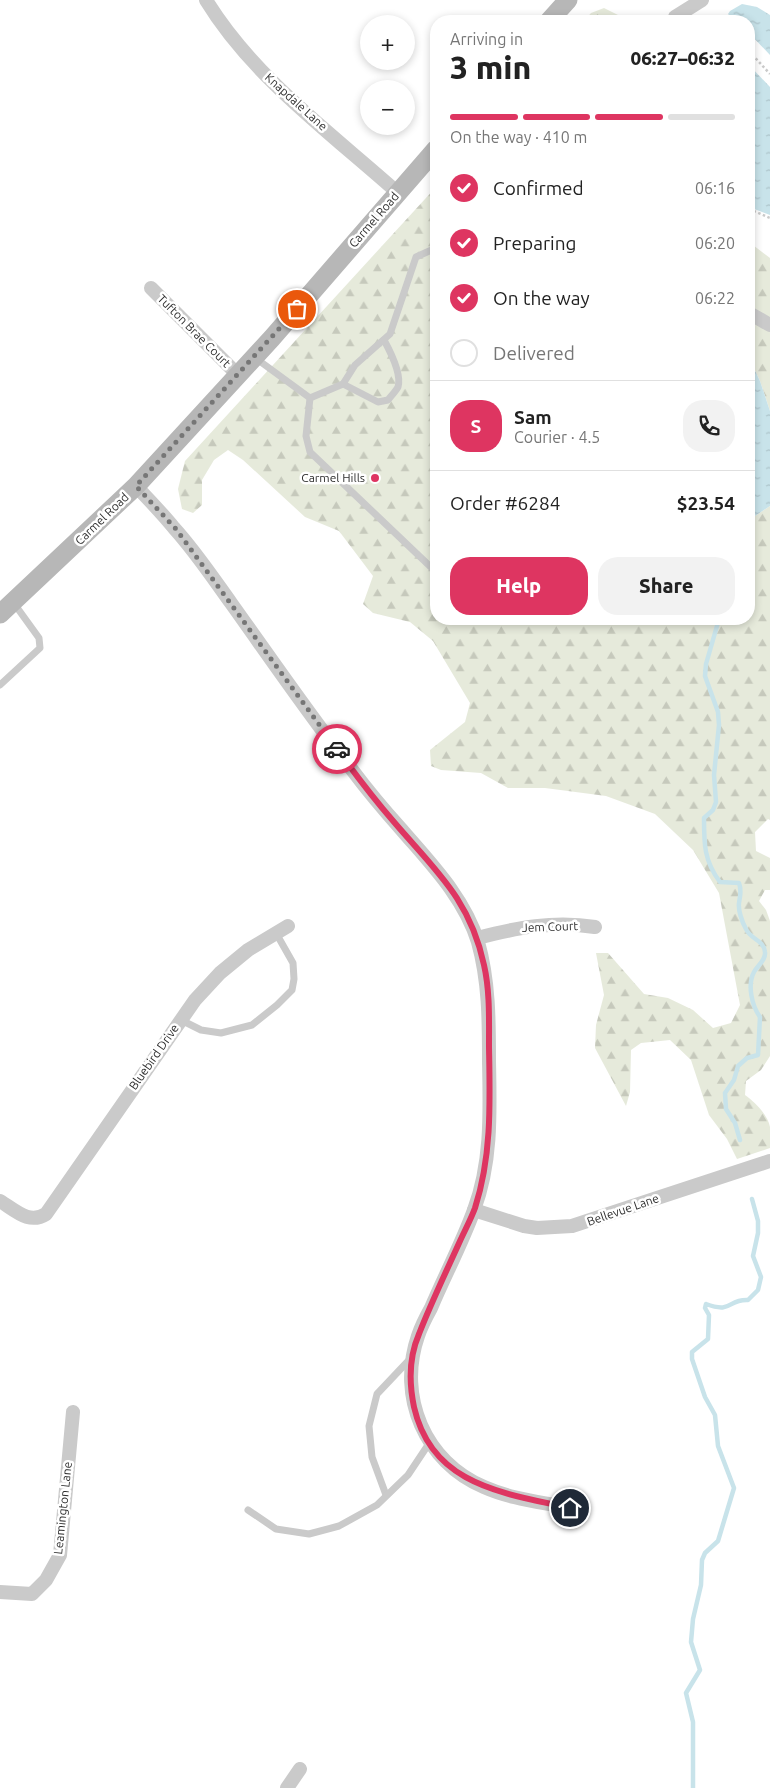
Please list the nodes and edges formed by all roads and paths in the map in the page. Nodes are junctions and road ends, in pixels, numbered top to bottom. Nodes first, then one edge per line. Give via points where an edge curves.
1 (206, 0) edge
2 (568, 0) edge
3 (702, 0) edge
4 (554, 15) edge
5 (678, 15) edge
6 (755, 58) edge
7 (770, 74) edge
8 (430, 156) edge
9 (398, 193) junction
10 (755, 212) edge
11 (770, 218) edge
12 (430, 251) edge
13 (151, 288) dead end
14 (755, 317) edge
15 (770, 326) edge
16 (384, 340) junction
17 (254, 357) junction
18 (238, 375) junction
19 (343, 384) junction
20 (310, 398) junction
21 (136, 486) junction
22 (430, 566) edge
23 (6, 608) edge
24 (0, 686) edge
25 (595, 927) dead end
26 (282, 930) joint
27 (477, 938) junction
28 (180, 1019) junction
29 (770, 1162) edge
30 (0, 1201) edge
31 (474, 1210) junction
32 (413, 1356) junction
33 (72, 1412) dead end
34 (430, 1442) junction
35 (386, 1495) junction
36 (570, 1508) dead end
37 (248, 1510) dead end
38 (0, 1592) edge
39 (300, 1769) dead end
40 (287, 1788) edge

1 - 9 street, Knapdale Lane via 234,41 268,78
2 - 4 main road
3 - 5 street
6 - 7 path
8 - 9 main road, Carmel Road
9 - 17 main road, Carmel Road
10 - 11 path
12 - 16 lane via 416,257 390,334
13 - 18 street, Tufton Brae Court
14 - 15 street
16 - 19 lane via 356,365
16 - 19 lane via 398,373 398,386 388,400 378,402
17 - 18 main road, Carmel Road
17 - 20 lane
18 - 21 main road, Carmel Road
19 - 20 lane
20 - 22 lane via 306,436 310,452
21 - 23 main road, Carmel Road
21 - 27 street via 181,536 356,775 442,876 466,912
23 - 24 lane via 41,643 40,648
25 - 27 street, Jem Court via 530,926
26 - 28 street, Bluebird Drive via 248,950 220,973
26 - 28 lane via 293,963 294,979 292,990 277,1005 252,1025 221,1033 201,1030
27 - 31 street via 489,1007 490,1111 485,1169
28 - 30 street, Bluebird Drive via 46,1214 31,1218
29 - 31 street, Bellevue Lane via 572,1226 524,1226
31 - 32 street via 418,1337
32 - 34 street via 411,1392 416,1414
32 - 35 lane via 377,1394 369,1426 372,1457
33 - 38 street, Leamington Lane via 60,1555 46,1580 32,1594
34 - 35 lane via 408,1475
34 - 36 street via 451,1468 486,1488 513,1497
35 - 37 lane via 377,1504 339,1526 309,1534 276,1529
39 - 40 street

